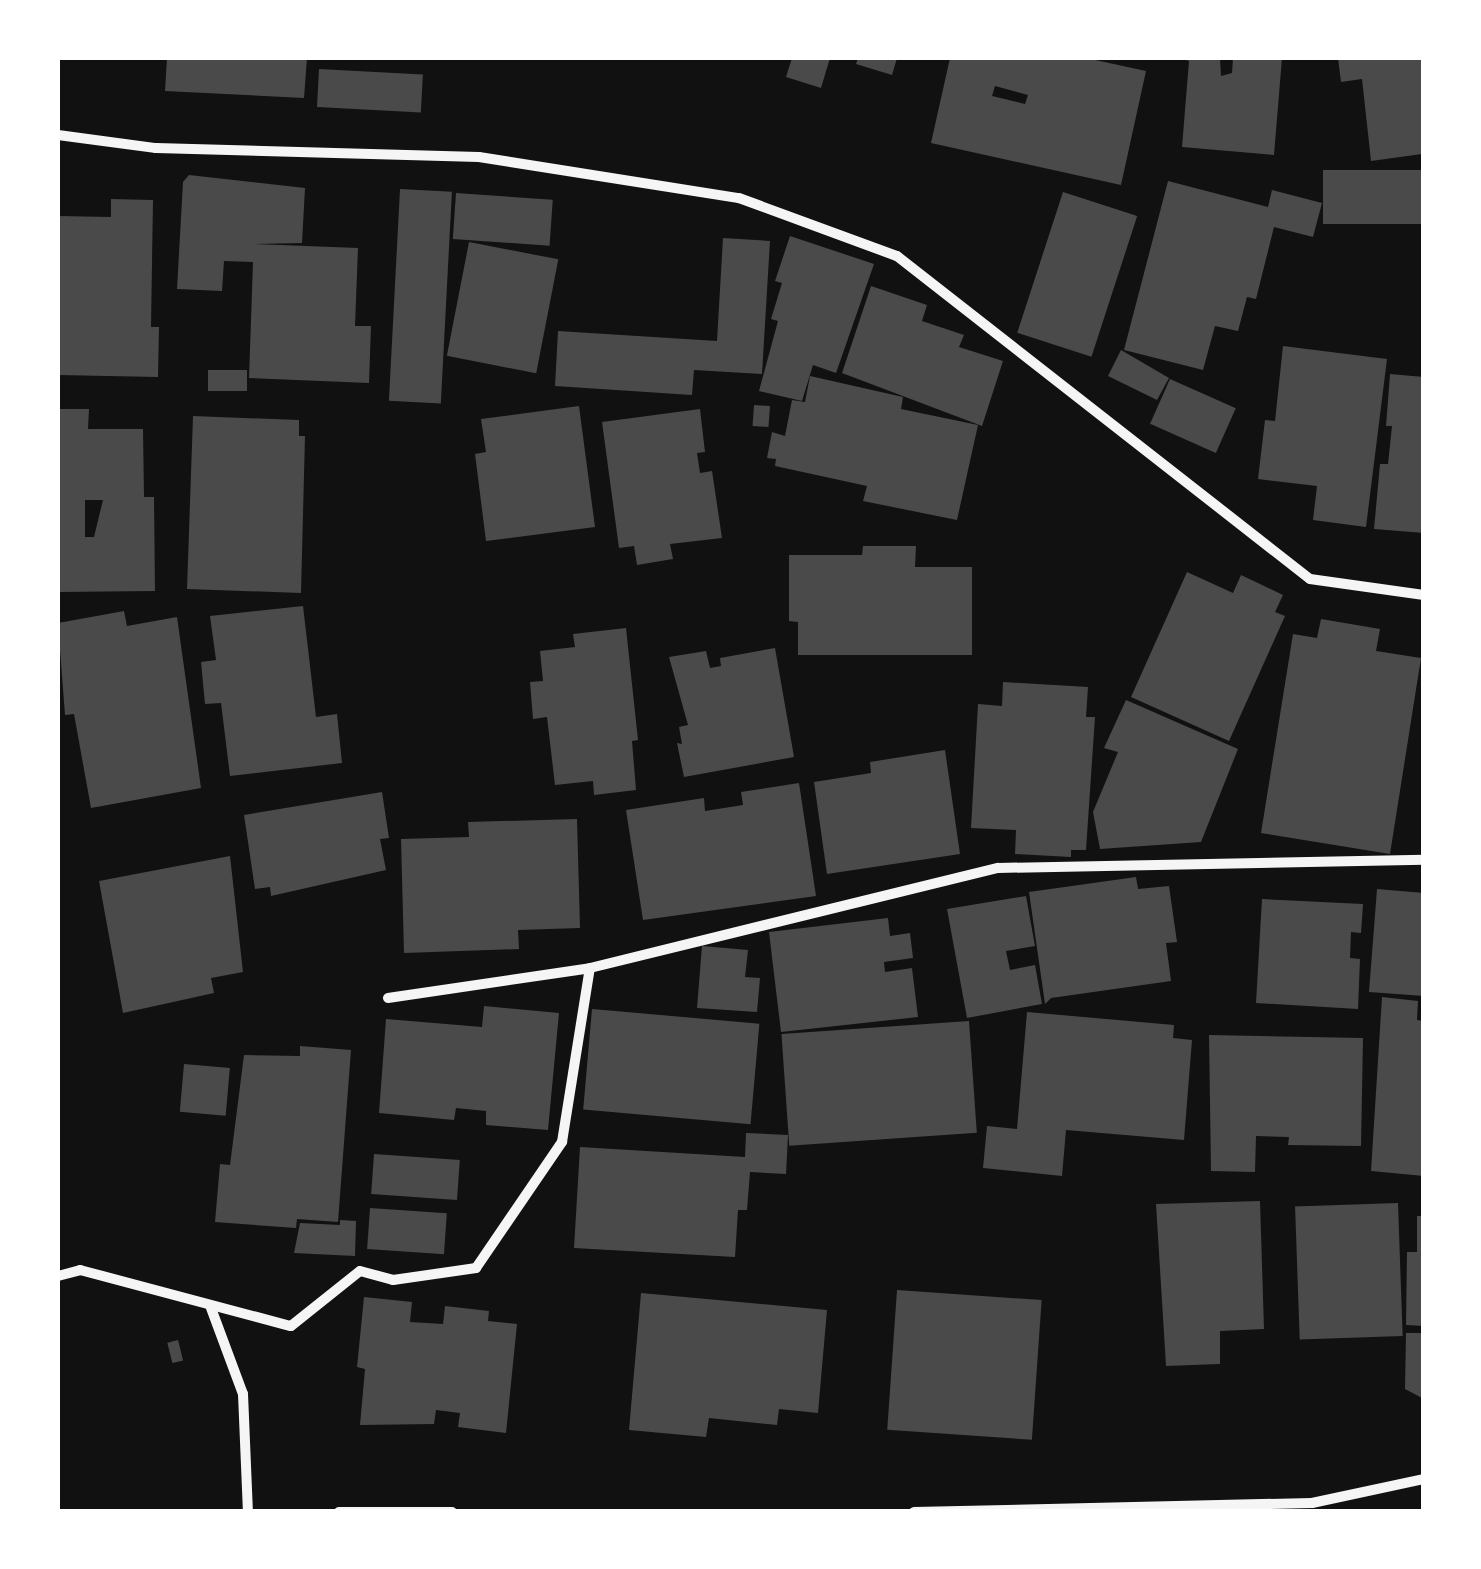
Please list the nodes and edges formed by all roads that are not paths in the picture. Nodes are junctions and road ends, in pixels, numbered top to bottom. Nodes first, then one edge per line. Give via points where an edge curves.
1 (58, 135) edge
2 (1424, 595) edge
3 (1424, 860) edge
4 (590, 968) junction
5 (388, 998) dead end
6 (58, 1276) edge
7 (211, 1308) junction
8 (1424, 1479) edge
9 (248, 1512) edge
10 (339, 1512) edge
11 (452, 1512) edge
12 (914, 1512) edge

1 - 2 street via 156,148 479,157 740,198 897,256 1310,578
3 - 4 street via 998,868
4 - 5 street
4 - 7 street via 562,1142 476,1268 393,1280 360,1271 291,1326
6 - 7 street via 80,1270
7 - 9 street via 243,1394
8 - 12 street via 1312,1503
10 - 11 street

